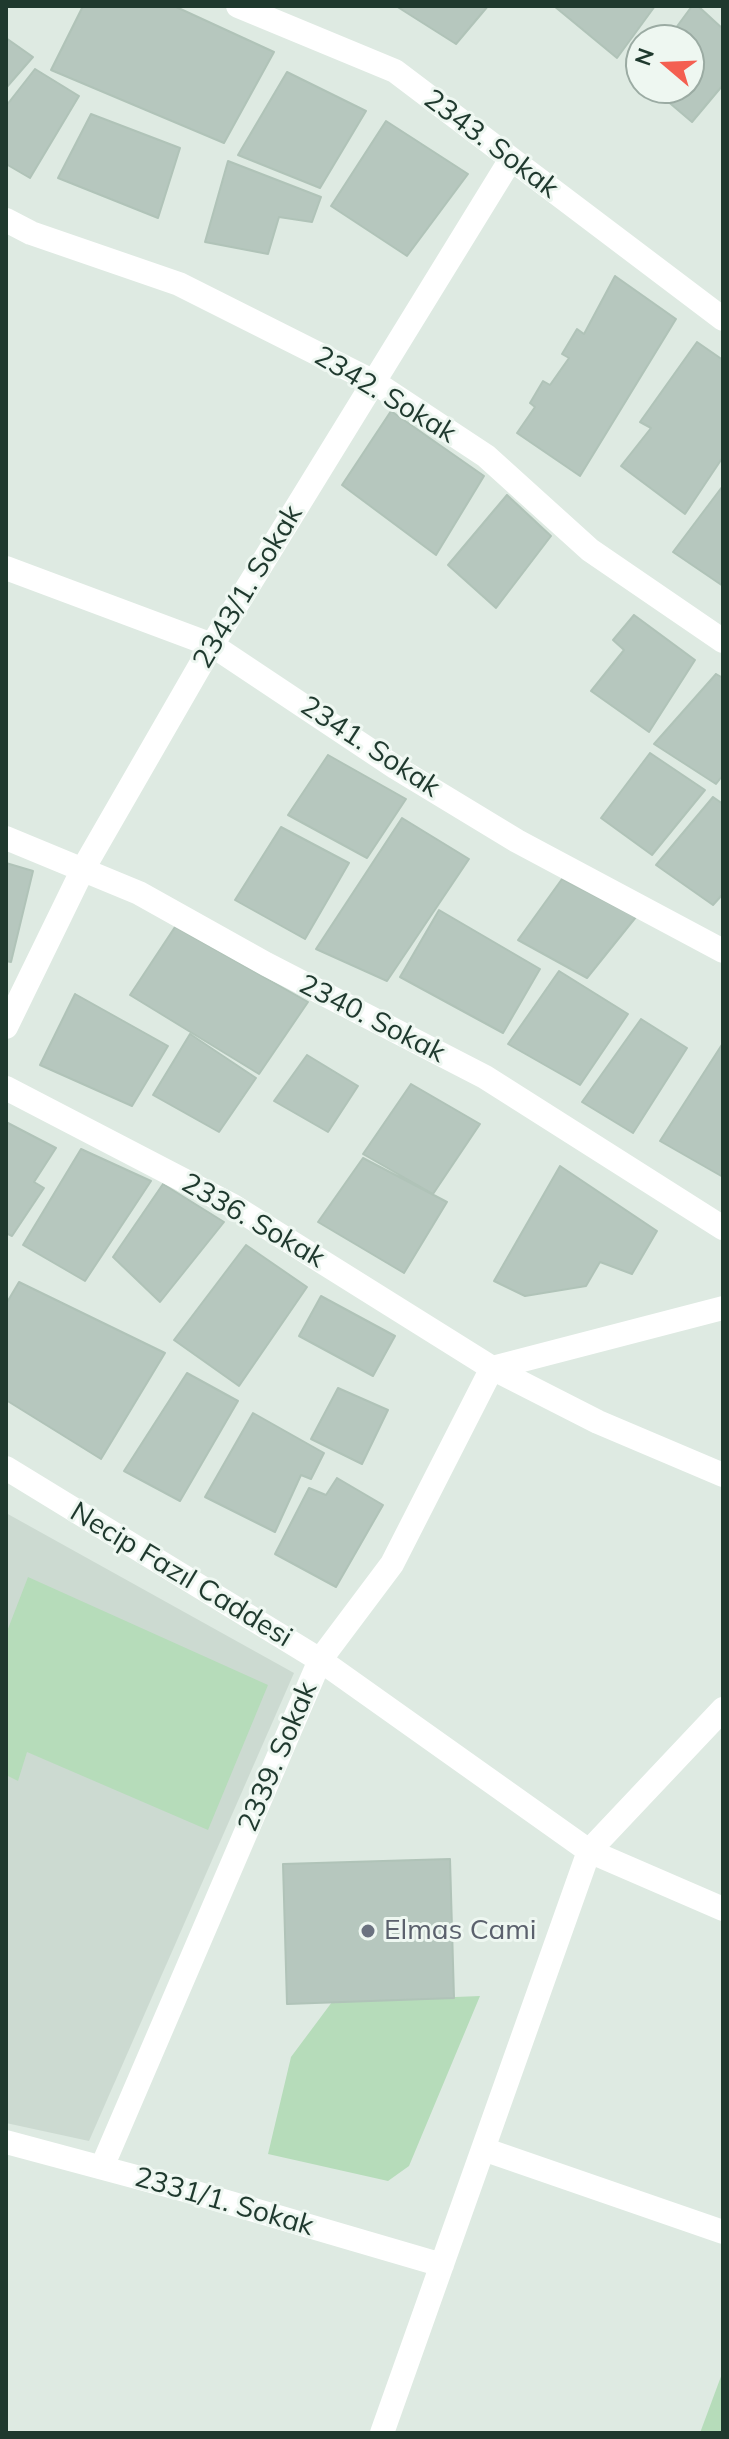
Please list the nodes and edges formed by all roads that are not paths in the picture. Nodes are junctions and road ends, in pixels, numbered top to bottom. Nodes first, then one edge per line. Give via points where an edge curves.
1 (238, 6) edge
2 (511, 159) junction
3 (6, 220) edge
4 (723, 319) edge
5 (374, 382) junction
6 (6, 568) edge
7 (723, 641) edge
8 (212, 645) junction
9 (6, 838) edge
10 (83, 869) junction
11 (723, 951) edge
12 (6, 1027) edge
13 (6, 1088) edge
14 (723, 1228) edge
15 (723, 1308) edge
16 (492, 1368) junction
17 (6, 1468) edge
18 (723, 1475) edge
19 (320, 1660) junction
20 (723, 1709) edge
21 (589, 1851) junction
22 (723, 1909) edge
23 (6, 2142) edge
24 (483, 2149) junction
25 (102, 2167) junction
26 (723, 2232) edge
27 (442, 2265) junction
28 (382, 2433) edge

1 - 2 street, 2343. Sokak via 395,71
2 - 4 street, 2343. Sokak
2 - 5 street, 2343/1. Sokak
3 - 5 street, 2342. Sokak via 179,284
5 - 7 street, 2342. Sokak via 486,456 590,550
5 - 8 street, 2343/1. Sokak
6 - 8 street, 2341. Sokak
8 - 10 street, 2343/1. Sokak
8 - 11 street, 2341. Sokak via 517,841
9 - 10 street, 2340. Sokak
10 - 12 street, 2343/1. Sokak
10 - 14 street, 2340. Sokak via 139,893 485,1077
13 - 16 street, 2336. Sokak via 233,1206
15 - 16 street
16 - 18 street via 598,1422
16 - 19 street, 2339. Sokak via 392,1564
17 - 19 street, Necip Fazıl Caddesi
19 - 21 street, Necip Fazıl Caddesi
19 - 25 street, 2339. Sokak
20 - 21 street
21 - 22 street, Necip Fazıl Caddesi
21 - 24 street
23 - 25 street, 2331/1. Sokak
24 - 26 street
24 - 27 street
25 - 27 street, 2331/1. Sokak
27 - 28 street

